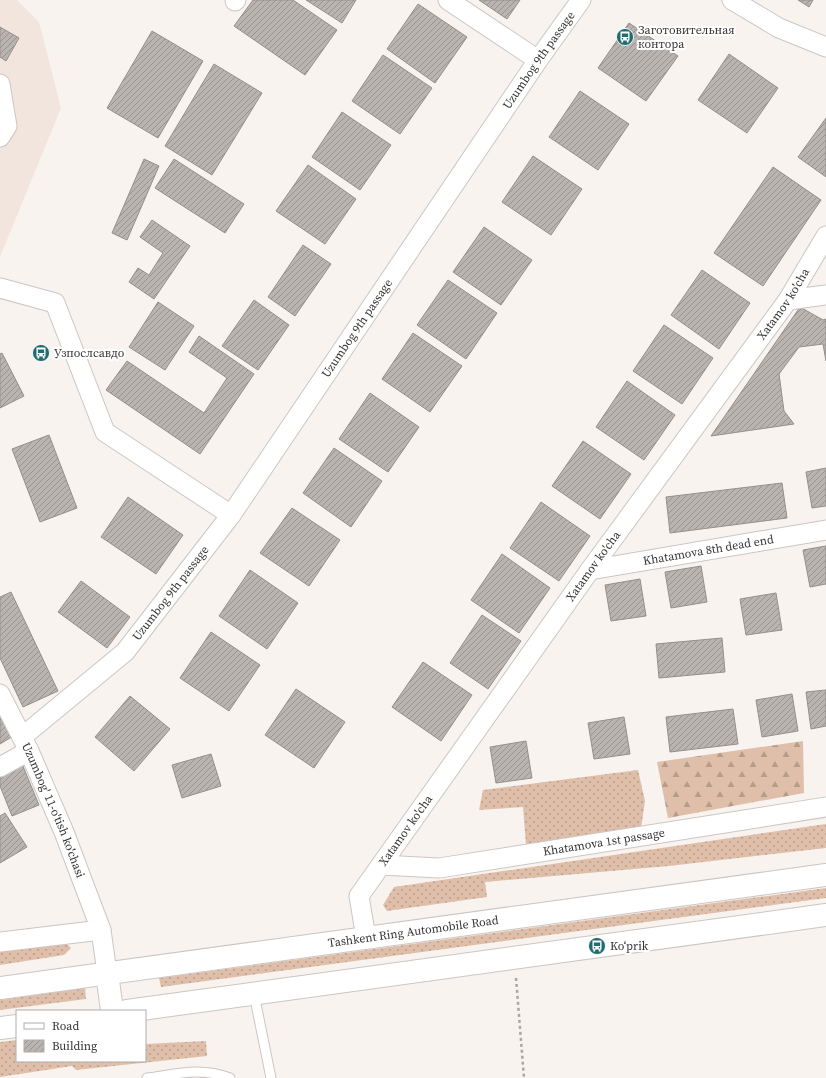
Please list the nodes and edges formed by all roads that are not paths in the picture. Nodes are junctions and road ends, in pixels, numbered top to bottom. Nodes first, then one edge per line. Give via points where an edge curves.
1 (448, 0) edge
2 (581, 0) edge
3 (732, 0) edge
4 (826, 46) edge
5 (538, 60) junction
6 (0, 84) edge
7 (0, 137) edge
8 (826, 236) edge
9 (0, 288) edge
10 (826, 295) edge
11 (788, 300) junction
12 (231, 515) junction
13 (826, 530) edge
14 (590, 570) junction
15 (0, 694) edge
16 (26, 744) junction
17 (0, 767) edge
18 (826, 807) edge
19 (382, 865) junction
20 (826, 875) edge
21 (826, 915) edge
22 (101, 930) junction
23 (366, 938) junction
24 (0, 942) edge
25 (107, 974) junction
26 (0, 988) edge
27 (254, 994) junction
28 (112, 1010) edge
29 (134, 1010) edge
30 (16, 1026) edge
31 (0, 1028) edge
32 (147, 1078) edge
33 (230, 1078) edge
34 (271, 1078) edge

1 - 5 street
2 - 5 street, Uzumbog 9th passage
3 - 4 street via 779,28
5 - 12 street, Uzumbog 9th passage
6 - 7 street via 7,126
8 - 11 street, Xatamov ko'cha
9 - 12 street via 55,303 105,432
10 - 11 street
11 - 14 street, Xatamov ko'cha
12 - 16 street, Uzumbog 9th passage via 125,652
13 - 14 street, Khatamova 8th dead end
14 - 19 street, Xatamov ko'cha
15 - 16 street, Uzumbog' 11-o'tish ko'chasi
16 - 17 street, Uzumbog 9th passage
16 - 22 street, Uzumbog' 11-o'tish ko'chasi via 64,832
18 - 19 street, Khatamova 1st passage via 439,868
19 - 23 street, Xatamov ko'cha via 359,896
20 - 23 highway, Tashkent Ring Automobile Road
21 - 27 highway
22 - 24 street
22 - 25 street, Uzumbog' 11-o'tish ko'chasi
23 - 25 highway, Tashkent Ring Automobile Road
25 - 26 highway, Tashkent Ring Automobile Road
25 - 28 highway
27 - 29 highway
27 - 34 lane
30 - 31 highway
32 - 33 lane via 194,1071 213,1072

